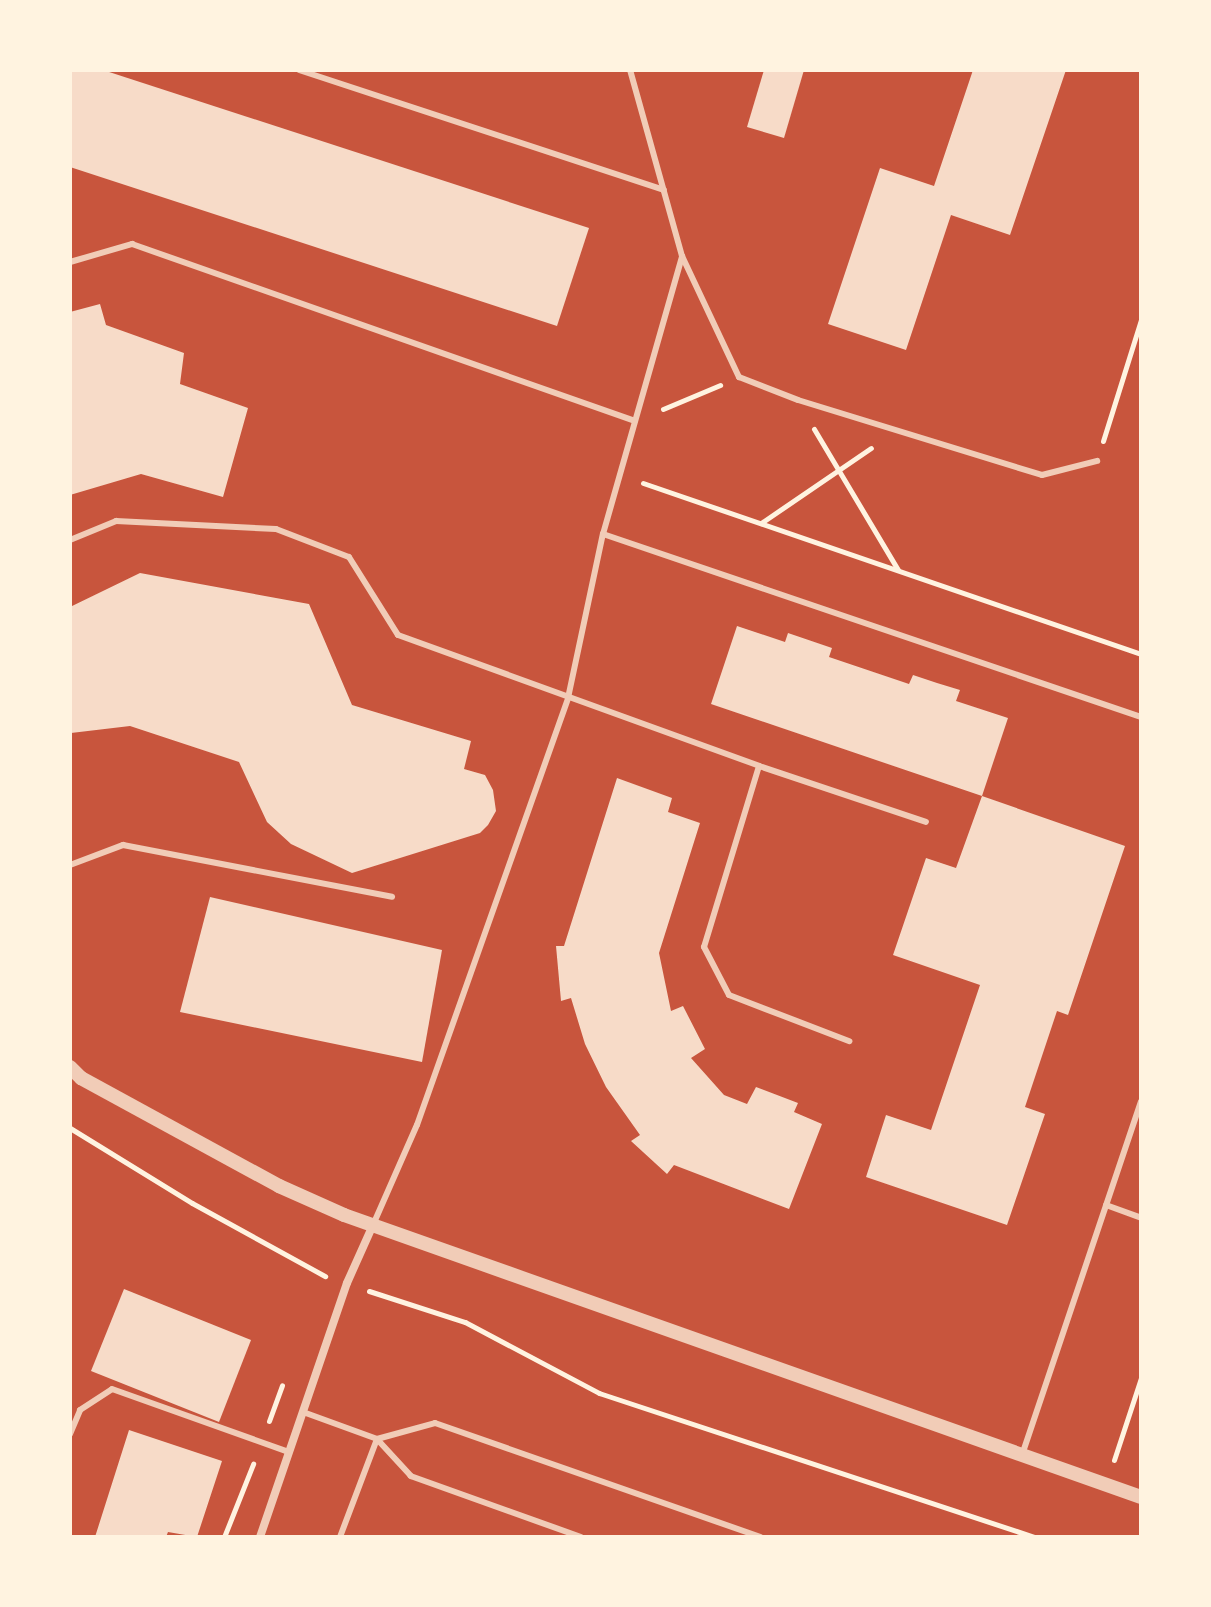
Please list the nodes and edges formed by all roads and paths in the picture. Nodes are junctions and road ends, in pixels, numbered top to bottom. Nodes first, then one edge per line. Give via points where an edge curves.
1 (299, 70) edge
2 (630, 70) edge
3 (664, 190) junction
4 (682, 256) junction
5 (70, 262) edge
6 (1141, 320) edge
7 (739, 377) junction
8 (798, 400) junction
9 (635, 421) junction
10 (898, 429) junction
11 (1097, 461) joint
12 (837, 472) junction
13 (619, 475) junction
14 (761, 523) junction
15 (603, 534) junction
16 (70, 540) edge
17 (898, 570) junction
18 (1141, 654) edge
19 (568, 698) junction
20 (1141, 717) edge
21 (759, 766) junction
22 (926, 822) dead end
23 (70, 865) edge
24 (392, 897) dead end
25 (849, 1041) dead end
26 (70, 1067) edge
27 (1141, 1102) edge
28 (70, 1128) edge
29 (1106, 1205) junction
30 (1141, 1218) edge
31 (373, 1225) junction
32 (347, 1283) junction
33 (1141, 1378) edge
34 (303, 1412) junction
35 (70, 1434) edge
36 (377, 1439) junction
37 (289, 1452) junction
38 (1022, 1455) junction
39 (1106, 1485) junction
40 (1141, 1497) edge
41 (260, 1537) edge
42 (340, 1537) edge
43 (581, 1537) edge
44 (761, 1537) edge
45 (1033, 1537) edge

1 - 3 lane
2 - 3 lane
3 - 4 lane
4 - 7 lane
4 - 9 lane
5 - 9 lane via 132,244
6 - 11 path
7 - 8 lane
7 - 9 path
8 - 10 lane
8 - 12 path
9 - 13 lane
10 - 11 lane via 1042,475
10 - 12 path
12 - 14 path
12 - 17 path
13 - 14 path
13 - 15 lane
14 - 17 path
15 - 19 lane
15 - 20 lane
16 - 19 lane via 116,521 276,529 349,557 398,635
17 - 18 path
19 - 21 lane
19 - 31 lane via 417,1125
21 - 22 lane
21 - 25 lane via 704,947 729,995
23 - 24 lane via 123,845
26 - 31 street via 81,1078 279,1186
27 - 29 lane
28 - 32 path via 192,1203 322,1275
29 - 30 lane
29 - 38 lane
31 - 32 street
31 - 38 street
32 - 34 street
32 - 45 path via 465,1322 592,1390
33 - 39 path
34 - 36 lane
34 - 37 street
35 - 37 lane via 80,1410 112,1389
36 - 42 lane
36 - 43 lane via 411,1476
36 - 44 lane via 435,1423
37 - 41 street
38 - 39 street
39 - 40 street

